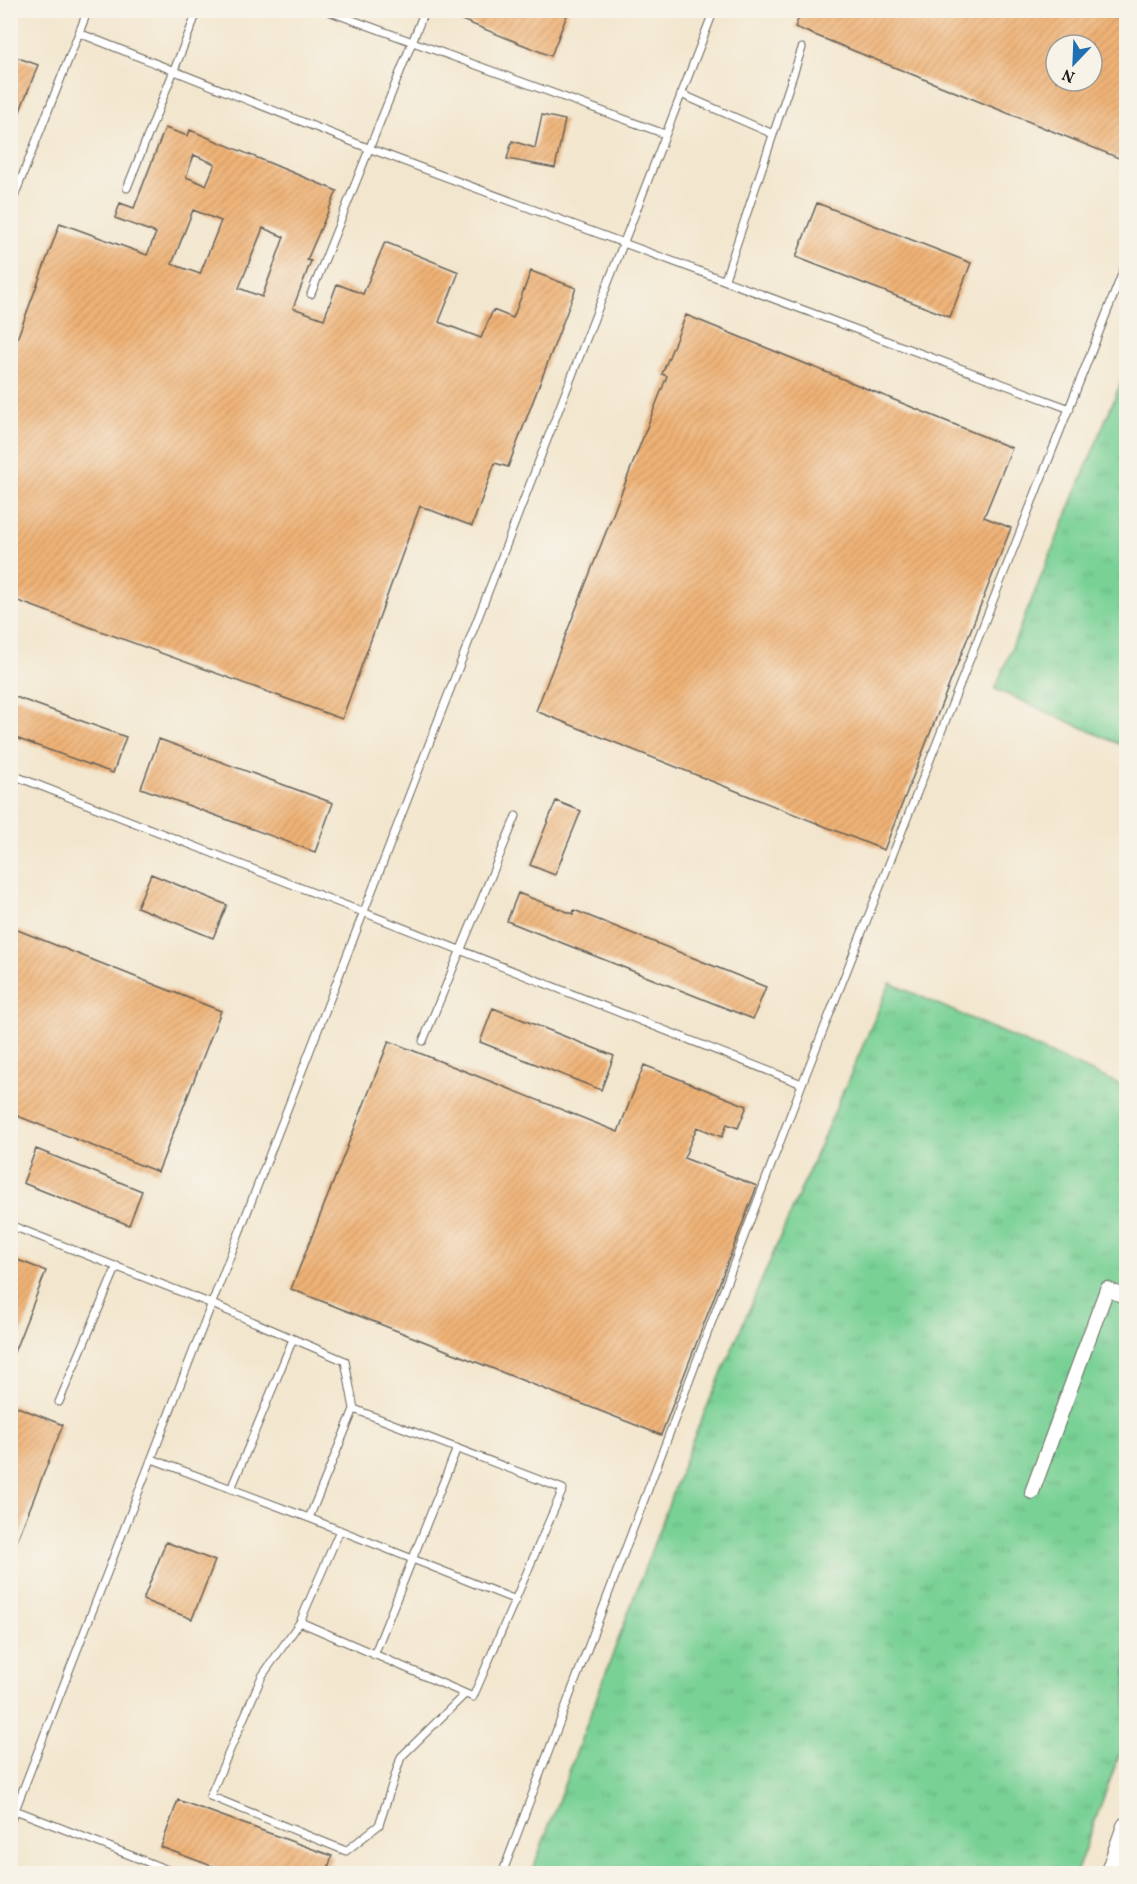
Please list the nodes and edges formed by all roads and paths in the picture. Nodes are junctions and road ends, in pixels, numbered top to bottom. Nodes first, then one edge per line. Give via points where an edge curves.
1 (80, 10) edge
2 (198, 10) edge
3 (325, 10) edge
4 (425, 10) edge
5 (714, 10) edge
6 (87, 14) edge
7 (79, 33) junction
8 (412, 43) junction
9 (802, 48) dead end
10 (174, 69) junction
11 (681, 94) junction
12 (665, 134) junction
13 (773, 134) junction
14 (368, 148) junction
15 (127, 188) dead end
16 (10, 207) edge
17 (623, 241) junction
18 (1126, 264) edge
19 (725, 279) junction
20 (311, 294) dead end
21 (1070, 409) junction
22 (10, 774) edge
23 (516, 816) dead end
24 (363, 912) junction
25 (461, 950) junction
26 (423, 1041) dead end
27 (802, 1084) junction
28 (10, 1225) edge
29 (117, 1266) junction
30 (1126, 1297) edge
31 (212, 1304) junction
32 (293, 1339) junction
33 (59, 1402) dead end
34 (354, 1409) junction
35 (457, 1448) junction
36 (152, 1459) junction
37 (231, 1489) junction
38 (1032, 1492) dead end
39 (309, 1518) junction
40 (340, 1530) junction
41 (411, 1559) junction
42 (516, 1600) junction
43 (300, 1622) junction
44 (374, 1655) junction
45 (465, 1694) junction
46 (13, 1809) edge
47 (10, 1823) edge
48 (1126, 1826) edge
49 (178, 1874) edge
50 (502, 1874) edge
51 (1108, 1874) edge

1 - 6 lane
2 - 10 lane
3 - 8 lane
4 - 8 lane
5 - 11 lane
6 - 7 lane
7 - 10 lane
7 - 16 lane
8 - 12 lane
8 - 14 lane
9 - 13 lane
10 - 14 lane
10 - 15 lane
11 - 12 lane
11 - 13 lane
12 - 17 lane
13 - 19 lane
14 - 17 lane
14 - 20 lane
17 - 19 lane
17 - 24 lane
18 - 21 lane
19 - 21 lane
21 - 27 lane
22 - 24 lane
23 - 25 lane
24 - 25 lane
24 - 31 lane
25 - 26 lane
25 - 27 lane
27 - 50 lane
28 - 29 lane
29 - 31 lane
29 - 33 lane
30 - 38 street via 1107,1289
31 - 32 lane
31 - 36 lane
32 - 34 lane via 345,1360
32 - 37 lane
34 - 35 lane
34 - 39 lane
35 - 41 lane
35 - 42 lane via 563,1489
36 - 37 lane
36 - 46 lane
37 - 39 lane
39 - 40 lane
40 - 41 lane
40 - 43 lane
41 - 42 lane
41 - 44 lane
42 - 45 lane via 473,1697
43 - 44 lane
43 - 45 lane via 262,1676 210,1796 346,1851 379,1825 401,1757
44 - 45 lane
46 - 47 lane
46 - 49 lane
48 - 51 street

